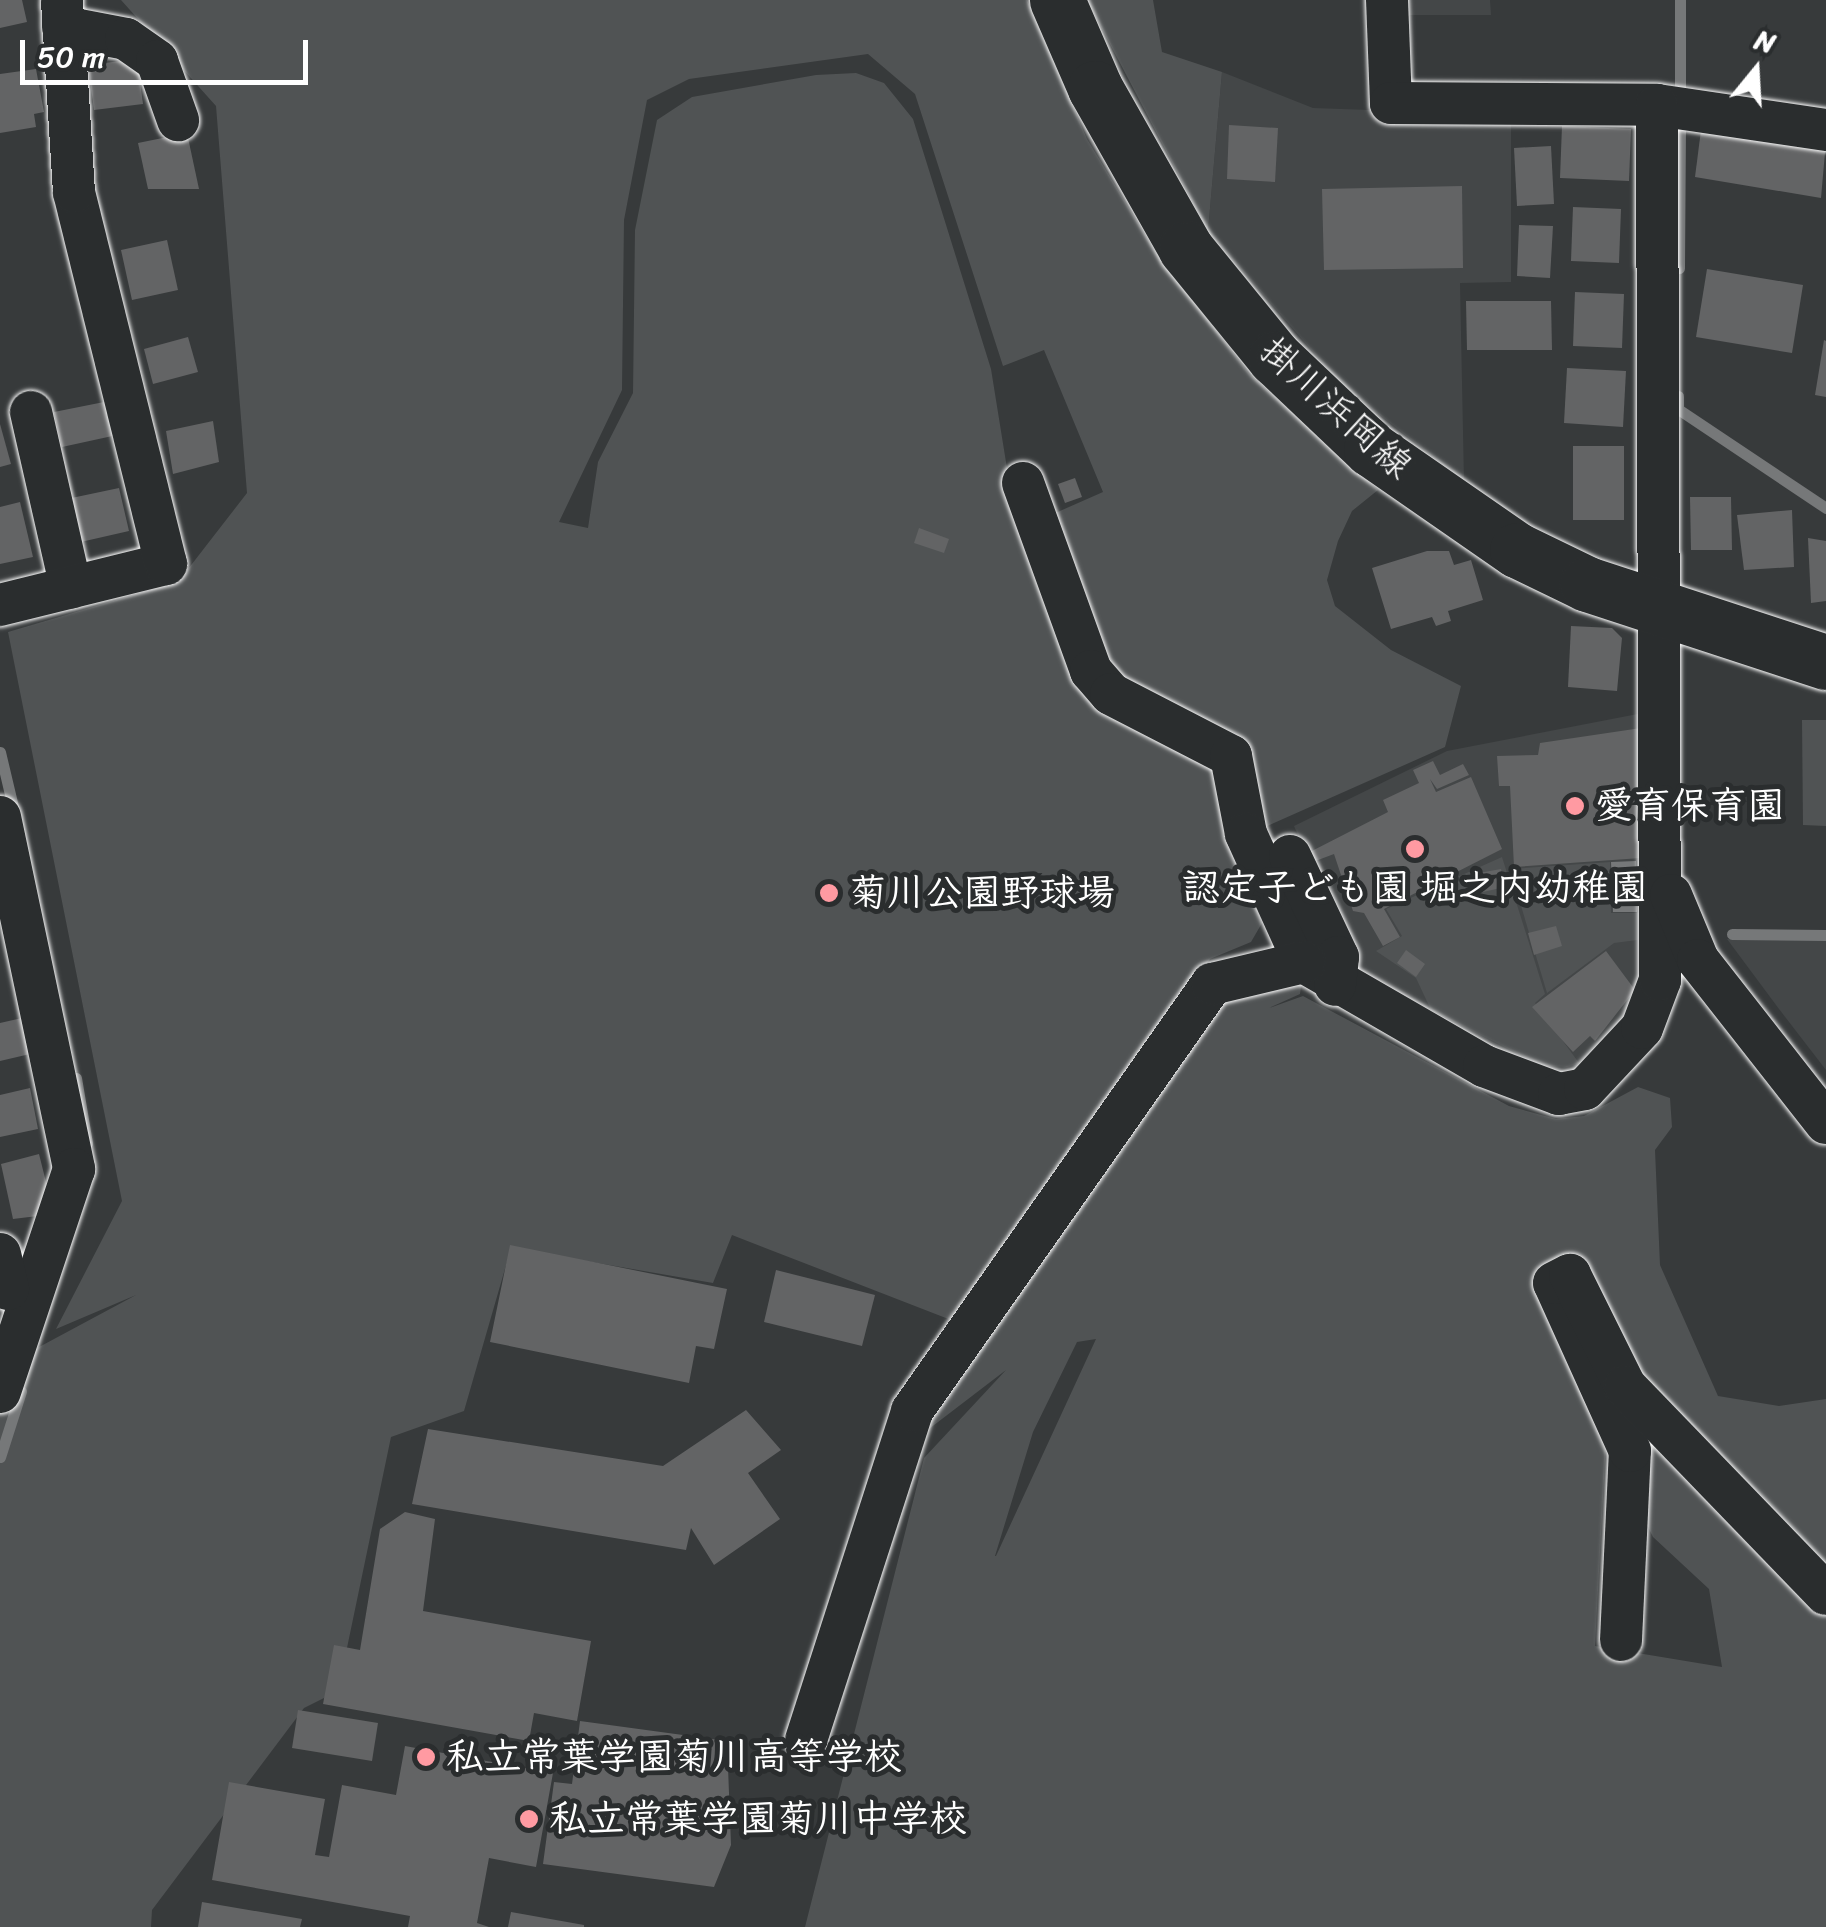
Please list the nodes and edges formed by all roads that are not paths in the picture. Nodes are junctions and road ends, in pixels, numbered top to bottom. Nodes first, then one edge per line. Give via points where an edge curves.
1 (1057, 0) edge
2 (1387, 0) edge
3 (63, 14) edge
4 (1673, 106) junction
5 (178, 120) dead end
6 (1826, 130) edge
7 (31, 412) dead end
8 (1023, 483) dead end
9 (70, 588) junction
10 (0, 605) edge
11 (1660, 611) junction
12 (1826, 662) edge
13 (0, 817) edge
14 (1662, 842) junction
15 (1290, 856) dead end
16 (1319, 974) junction
17 (1826, 1123) edge
18 (11, 1279) edge
19 (0, 1392) edge
20 (1826, 1594) edge
21 (1621, 1640) dead end
22 (806, 1740) dead end

1 - 11 main road, 掛川浜岡線 via 1176,233 1310,393 1370,449 1517,550
2 - 4 street via 1391,103
3 - 5 street via 126,38 156,61
3 - 9 street via 74,192 166,564
4 - 6 street
4 - 11 street
7 - 9 street
8 - 16 street via 1091,671 1111,694 1231,756 1246,834
9 - 10 street
11 - 12 main road, 掛川浜岡線
11 - 14 street
13 - 18 street via 74,1169
14 - 16 street via 1660,980 1642,1028 1585,1088 1559,1094 1522,1082
14 - 17 street via 1675,920 1698,960
15 - 16 street via 1338,957
16 - 22 street via 1212,984 912,1411
18 - 19 street
20 - 21 street via 1626,1386 1570,1275 1554,1283 1630,1452

